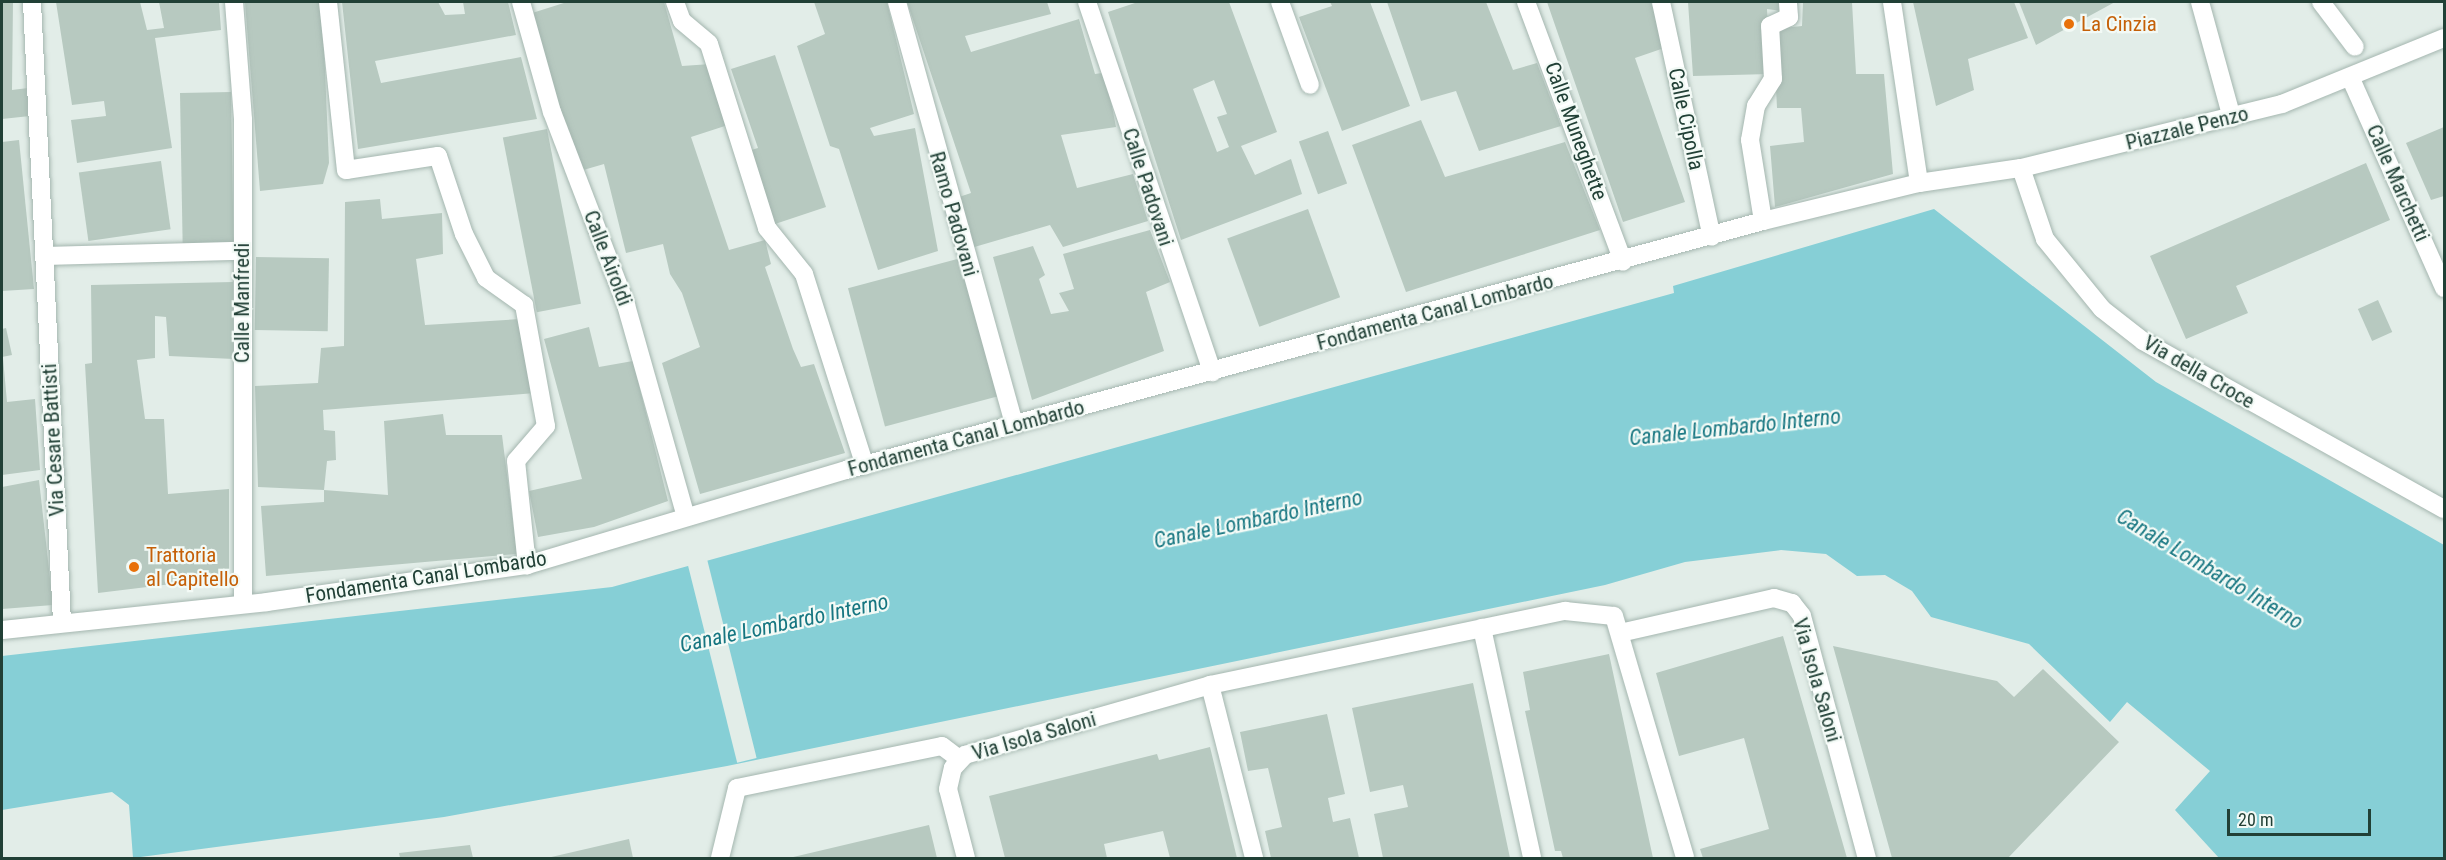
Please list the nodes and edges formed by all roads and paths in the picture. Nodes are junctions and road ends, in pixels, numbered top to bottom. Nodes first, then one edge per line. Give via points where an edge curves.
1 (32, 2) edge
2 (234, 2) edge
3 (328, 2) edge
4 (521, 2) edge
5 (675, 2) edge
6 (897, 2) edge
7 (1087, 2) edge
8 (1280, 2) edge
9 (1526, 2) edge
10 (1661, 2) edge
11 (1788, 2) edge
12 (1892, 2) edge
13 (2200, 2) edge
14 (2321, 2) edge
15 (2445, 38) edge
16 (2350, 43) dead end
17 (2352, 79) junction
18 (1310, 86) dead end
19 (2232, 118) junction
20 (2021, 168) junction
21 (1919, 183) junction
22 (1762, 221) junction
23 (1712, 237) junction
24 (241, 251) junction
25 (44, 256) junction
26 (1623, 261) junction
27 (2445, 288) edge
28 (1212, 372) junction
29 (1014, 425) junction
30 (865, 466) junction
31 (2445, 509) edge
32 (686, 517) junction
33 (527, 566) junction
34 (243, 604) junction
35 (62, 623) junction
36 (1482, 628) junction
37 (2, 630) edge
38 (1620, 633) junction
39 (1210, 685) junction
40 (959, 759) junction
41 (720, 858) edge
42 (966, 858) edge
43 (1254, 858) edge
44 (1532, 858) edge
45 (1685, 858) edge
46 (1867, 858) edge

1 - 25 street, Via Cesare Battisti
2 - 24 street, Calle Manfredi via 243,120
3 - 33 street via 346,170 438,156 464,234 486,278 524,305 546,426 516,461
4 - 32 street, Calle Airoldi via 552,112 626,305
5 - 30 street via 682,21 709,44 768,228 804,274
6 - 29 street, Ramo Padovani
7 - 28 street, Calle Padovani
8 - 18 street
9 - 26 street, Calle Muneghette
10 - 23 street, Calle Cipolla
11 - 22 street via 1789,17 1770,26 1773,79 1756,106 1750,140
12 - 21 street
13 - 19 street
14 - 16 street
15 - 17 street, Piazzale Penzo
17 - 19 street, Piazzale Penzo
17 - 27 street, Calle Marchetti
19 - 20 street, Piazzale Penzo
20 - 21 street, Piazzale Penzo
20 - 31 street, Via della Croce via 2045,239 2102,309 2143,341
21 - 22 street, Fondamenta Canal Lombardo
22 - 23 street, Fondamenta Canal Lombardo
23 - 26 street, Fondamenta Canal Lombardo
24 - 25 street
24 - 34 street, Calle Manfredi
25 - 35 street, Via Cesare Battisti
26 - 28 street, Fondamenta Canal Lombardo
28 - 29 street, Fondamenta Canal Lombardo
29 - 30 street, Fondamenta Canal Lombardo
30 - 32 street, Fondamenta Canal Lombardo
32 - 33 street, Fondamenta Canal Lombardo
33 - 34 street, Fondamenta Canal Lombardo
34 - 35 street, Fondamenta Canal Lombardo
35 - 37 street, Fondamenta Canal Lombardo
36 - 38 street, Via Isola Saloni via 1565,611 1614,616
36 - 39 street, Via Isola Saloni
36 - 44 street
38 - 45 street, Via Isola Saloni
38 - 46 street, Via Isola Saloni via 1774,598 1792,603 1802,616
39 - 40 street, Via Isola Saloni
39 - 43 street
40 - 41 street via 942,746 737,788
40 - 42 street, Via Isola Saloni via 948,789

